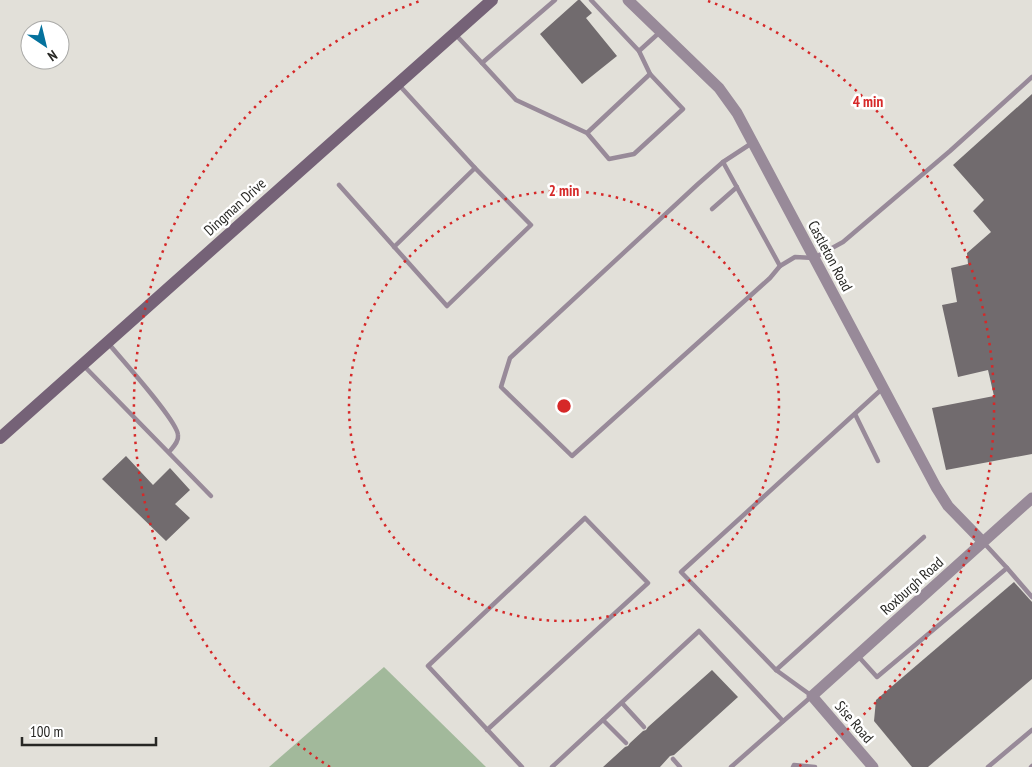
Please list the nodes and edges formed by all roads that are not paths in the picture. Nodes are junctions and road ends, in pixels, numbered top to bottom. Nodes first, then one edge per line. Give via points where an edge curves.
1 (492, 0) edge
2 (555, 0) edge
3 (590, 0) edge
4 (628, 0) edge
5 (661, 32) junction
6 (454, 34) junction
7 (639, 51) junction
8 (482, 63) junction
9 (650, 74) junction
10 (1032, 77) edge
11 (398, 84) junction
12 (587, 133) junction
13 (753, 142) junction
14 (723, 162) junction
15 (475, 168) junction
16 (339, 185) dead end
17 (737, 187) junction
18 (712, 209) dead end
19 (394, 248) junction
20 (814, 258) junction
21 (780, 266) junction
22 (108, 343) junction
23 (83, 365) junction
24 (884, 387) junction
25 (855, 414) junction
26 (0, 438) edge
27 (170, 452) junction
28 (878, 461) dead end
29 (211, 496) dead end
30 (1032, 498) edge
31 (924, 537) dead end
32 (982, 542) junction
33 (1007, 568) junction
34 (1032, 597) edge
35 (857, 655) junction
36 (776, 670) junction
37 (812, 696) junction
38 (622, 703) junction
39 (603, 720) junction
40 (783, 722) junction
41 (644, 727) dead end
42 (487, 730) junction
43 (1032, 730) edge
44 (626, 744) dead end
45 (673, 759) dead end
46 (522, 767) edge
47 (552, 767) edge
48 (680, 767) edge
49 (731, 767) edge
50 (793, 767) edge
51 (815, 767) edge
52 (873, 767) edge
53 (988, 767) edge

1 - 6 main road, Dingman Drive
2 - 8 lane
3 - 7 lane
4 - 5 street, Castleton Road
5 - 7 lane
5 - 13 street, Castleton Road via 719,88
6 - 8 lane
6 - 11 main road, Dingman Drive
7 - 9 lane
8 - 12 lane via 516,100
9 - 12 lane
9 - 12 lane via 683,109 634,154 609,159
10 - 20 lane via 844,242
11 - 15 lane
11 - 22 main road, Dingman Drive
13 - 14 lane
13 - 20 street, Castleton Road
14 - 17 lane
14 - 21 lane via 510,358 501,387 572,456
15 - 19 lane
15 - 19 lane via 531,225 447,306
16 - 19 lane
17 - 18 lane
17 - 21 lane
20 - 21 lane via 795,257
20 - 24 street, Castleton Road
22 - 23 main road, Dingman Drive
22 - 27 lane via 146,386 174,426 178,437
23 - 26 main road, Dingman Drive
23 - 27 lane
24 - 25 lane
24 - 32 street, Castleton Road via 948,506
25 - 28 lane
25 - 36 lane via 681,572
27 - 29 lane
30 - 32 street, Roxburgh Road
31 - 36 lane
32 - 33 lane
32 - 35 street, Roxburgh Road
33 - 34 lane
33 - 35 lane via 876,677
35 - 37 street, Roxburgh Road
36 - 37 lane
37 - 40 lane
37 - 52 street, Sise Road
38 - 39 lane
38 - 40 lane via 699,631
38 - 41 lane
39 - 44 lane
39 - 47 lane
40 - 49 lane
42 - 42 lane via 428,666 585,518 648,583
42 - 46 lane
43 - 53 lane
45 - 48 lane
50 - 51 lane

